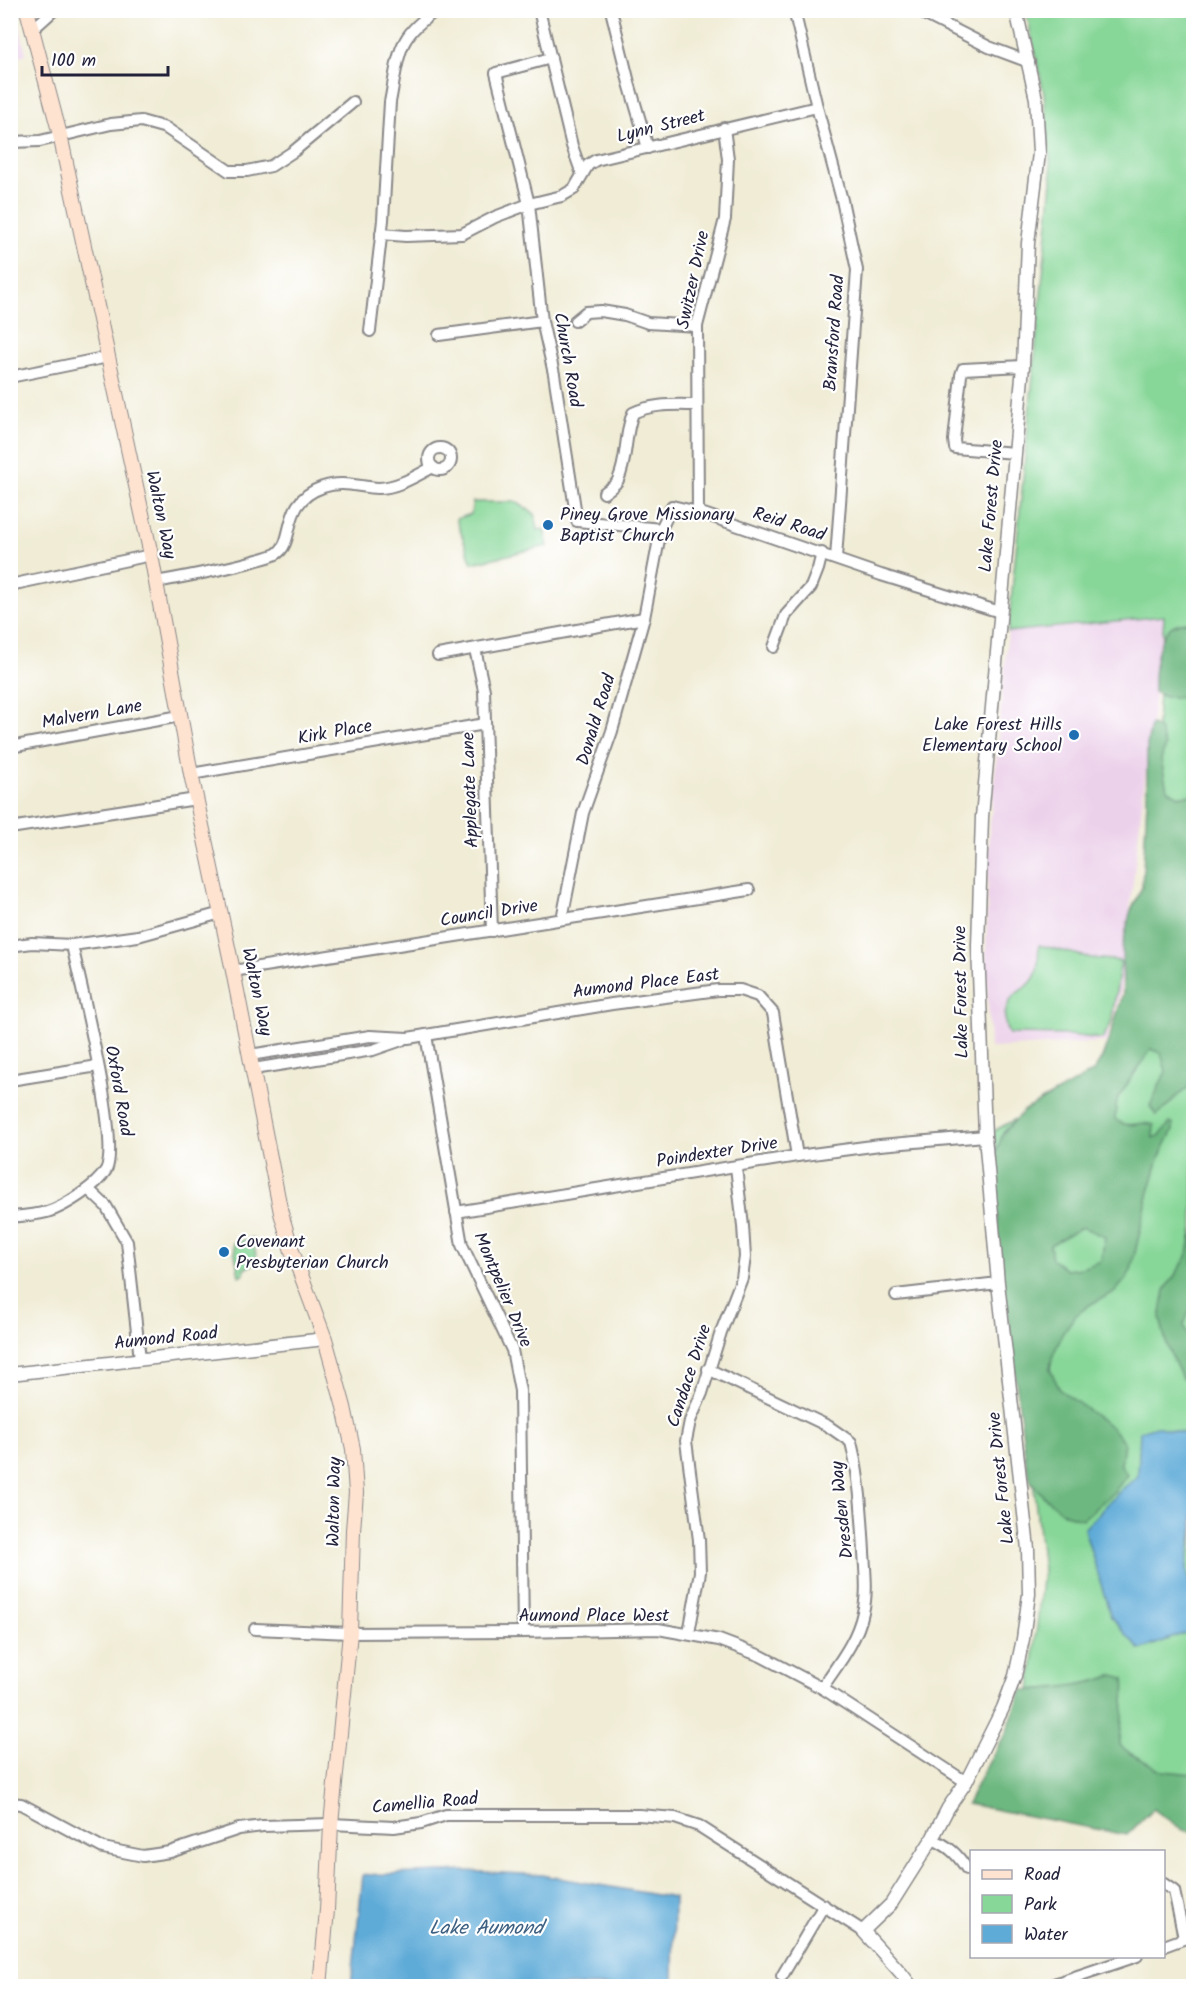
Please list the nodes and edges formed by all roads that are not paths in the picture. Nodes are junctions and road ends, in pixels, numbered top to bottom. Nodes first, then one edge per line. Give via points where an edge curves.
1 (27, 10) edge
2 (54, 10) edge
3 (437, 10) edge
4 (539, 10) edge
5 (611, 10) edge
6 (794, 10) edge
7 (916, 10) edge
8 (1016, 10) edge
9 (33, 29) junction
10 (551, 58) junction
11 (1029, 62) junction
12 (353, 102) dead end
13 (817, 106) junction
14 (724, 128) junction
15 (60, 135) junction
16 (10, 142) edge
17 (648, 147) junction
18 (582, 174) junction
19 (529, 204) junction
20 (381, 234) junction
21 (542, 321) junction
22 (576, 321) dead end
23 (697, 326) junction
24 (370, 331) dead end
25 (438, 335) dead end
26 (108, 357) junction
27 (1023, 366) junction
28 (10, 377) edge
29 (697, 405) junction
30 (1014, 453) junction
31 (433, 467) dead end
32 (604, 493) dead end
33 (698, 512) junction
34 (661, 529) junction
35 (822, 553) junction
36 (151, 555) junction
37 (836, 558) junction
38 (156, 582) junction
39 (10, 585) edge
40 (1000, 612) junction
41 (644, 618) junction
42 (774, 646) dead end
43 (475, 649) junction
44 (438, 655) dead end
45 (180, 716) junction
46 (485, 724) junction
47 (10, 747) edge
48 (191, 774) junction
49 (196, 799) junction
50 (10, 828) edge
51 (749, 890) dead end
52 (221, 914) junction
53 (562, 919) junction
54 (492, 931) junction
55 (72, 945) junction
56 (10, 946) edge
57 (233, 971) junction
58 (426, 1035) junction
59 (408, 1038) junction
60 (250, 1055) junction
61 (98, 1066) junction
62 (253, 1069) junction
63 (10, 1080) edge
64 (985, 1136) junction
65 (797, 1156) junction
66 (736, 1167) junction
67 (88, 1188) junction
68 (456, 1212) junction
69 (10, 1217) edge
70 (998, 1283) junction
71 (896, 1295) dead end
72 (325, 1339) junction
73 (140, 1359) junction
74 (708, 1369) junction
75 (10, 1374) edge
76 (255, 1629) dead end
77 (523, 1632) junction
78 (350, 1633) junction
79 (689, 1634) junction
80 (822, 1688) junction
81 (966, 1782) junction
82 (10, 1803) edge
83 (331, 1824) junction
84 (932, 1839) junction
85 (967, 1869) dead end
86 (1165, 1885) edge
87 (824, 1905) junction
88 (863, 1931) junction
89 (1189, 1937) edge
90 (1165, 1946) edge
91 (1131, 1958) edge
92 (782, 1976) dead end
93 (320, 1986) edge
94 (911, 1986) edge
95 (1048, 1986) edge

1 - 9 main road, Walton Way
2 - 9 street
3 - 20 street via 405,41 390,102
4 - 10 street
5 - 17 street
6 - 13 street, Bransford Road
7 - 11 street via 988,47
8 - 11 street, Lake Forest Drive
9 - 15 main road, Walton Way
10 - 18 street
10 - 19 street, Church Road via 496,73
11 - 27 street, Lake Forest Drive via 1039,153 1028,243
12 - 15 street via 271,166 247,171 229,171 166,128 141,121
13 - 14 street, Lynn Street
13 - 37 street, Bransford Road via 857,270
14 - 17 street, Lynn Street
14 - 23 street, Switzer Drive via 728,159 725,219
15 - 16 street via 40,141
15 - 26 main road, Walton Way
17 - 18 street, Lynn Street via 596,160
18 - 19 street, Lynn Street via 574,189
19 - 20 street, Lynn Street via 462,234
19 - 21 street, Church Road
20 - 24 street
21 - 25 street
21 - 34 street, Church Road via 577,521
22 - 23 street via 586,312 600,310 648,323
23 - 29 street, Switzer Drive
26 - 28 street
26 - 36 main road, Walton Way
27 - 30 street, Lake Forest Drive
27 - 30 street via 963,369 954,440 955,448
29 - 32 street via 644,407 633,413 618,482
29 - 33 street, Switzer Drive
30 - 40 street, Lake Forest Drive
31 - 38 street via 388,487 344,483 325,486 304,497 294,509 285,543 277,554
33 - 34 street, Reid Road via 672,506
33 - 35 street, Reid Road
34 - 41 street, Donald Road
35 - 37 street, Reid Road
35 - 42 street via 811,587 786,615
36 - 38 main road, Walton Way
36 - 39 street
37 - 40 street, Reid Road
38 - 45 main road, Walton Way
40 - 64 street, Lake Forest Drive via 979,879 978,994
41 - 43 street
41 - 53 street, Donald Road via 612,731 583,813
43 - 44 street
43 - 46 street, Applegate Lane via 484,690
45 - 47 street, Malvern Lane
45 - 48 main road, Walton Way
46 - 48 street, Kirk Place
46 - 54 street, Applegate Lane
48 - 49 main road, Walton Way
49 - 50 street
49 - 52 main road, Walton Way
51 - 53 street, Council Drive
52 - 55 street via 138,936
52 - 57 main road, Walton Way
53 - 54 street, Council Drive
54 - 57 street, Council Drive
55 - 56 street
55 - 61 street, Oxford Road
57 - 60 main road, Walton Way
58 - 59 street, Aumond Place East
58 - 65 street, Aumond Place East via 685,994 741,990 758,996 772,1013
58 - 68 street, Montpelier Drive
59 - 60 street, Aumond Place East via 370,1036
59 - 62 street, Aumond Place East via 373,1050
60 - 62 main road, Walton Way
61 - 63 street
61 - 67 street, Oxford Road via 111,1149 106,1170
62 - 72 main road, Walton Way via 281,1213
64 - 65 street, Poindexter Drive
64 - 70 street, Lake Forest Drive
65 - 66 street, Poindexter Drive
66 - 68 street, Poindexter Drive
66 - 74 street, Candace Drive via 745,1257
67 - 69 street, Oxford Road via 48,1212
67 - 73 street via 106,1206 127,1242
68 - 77 street, Montpelier Drive via 462,1245 512,1350 520,1391
70 - 71 street
70 - 81 street, Lake Forest Drive via 1028,1550 1029,1594 1014,1676 1003,1708
72 - 73 street, Aumond Road
72 - 78 main road, Walton Way via 353,1449 356,1493
73 - 75 street, Aumond Road
74 - 79 street, Candace Drive via 686,1442 700,1572
74 - 80 street, Dresden Way via 828,1426 851,1442 863,1534 864,1611 850,1648
76 - 78 street, Aumond Place West
77 - 78 street, Aumond Place West
77 - 79 street, Aumond Place West via 658,1629
78 - 83 main road, Walton Way
79 - 80 street, Aumond Place West via 719,1640 761,1656
80 - 81 street, Aumond Place West
81 - 84 street, Lake Forest Drive
82 - 83 street, Camellia Road via 21,1804 103,1848 143,1856 170,1852 239,1829
83 - 87 street, Camellia Road via 394,1827 446,1815 675,1818 699,1826
83 - 93 main road, Walton Way
84 - 85 street via 957,1854
84 - 88 street, Lake Forest Drive via 891,1904
86 - 89 street via 1174,1891
87 - 88 street, Camellia Road
87 - 92 street
88 - 94 street
89 - 90 street
91 - 95 street

